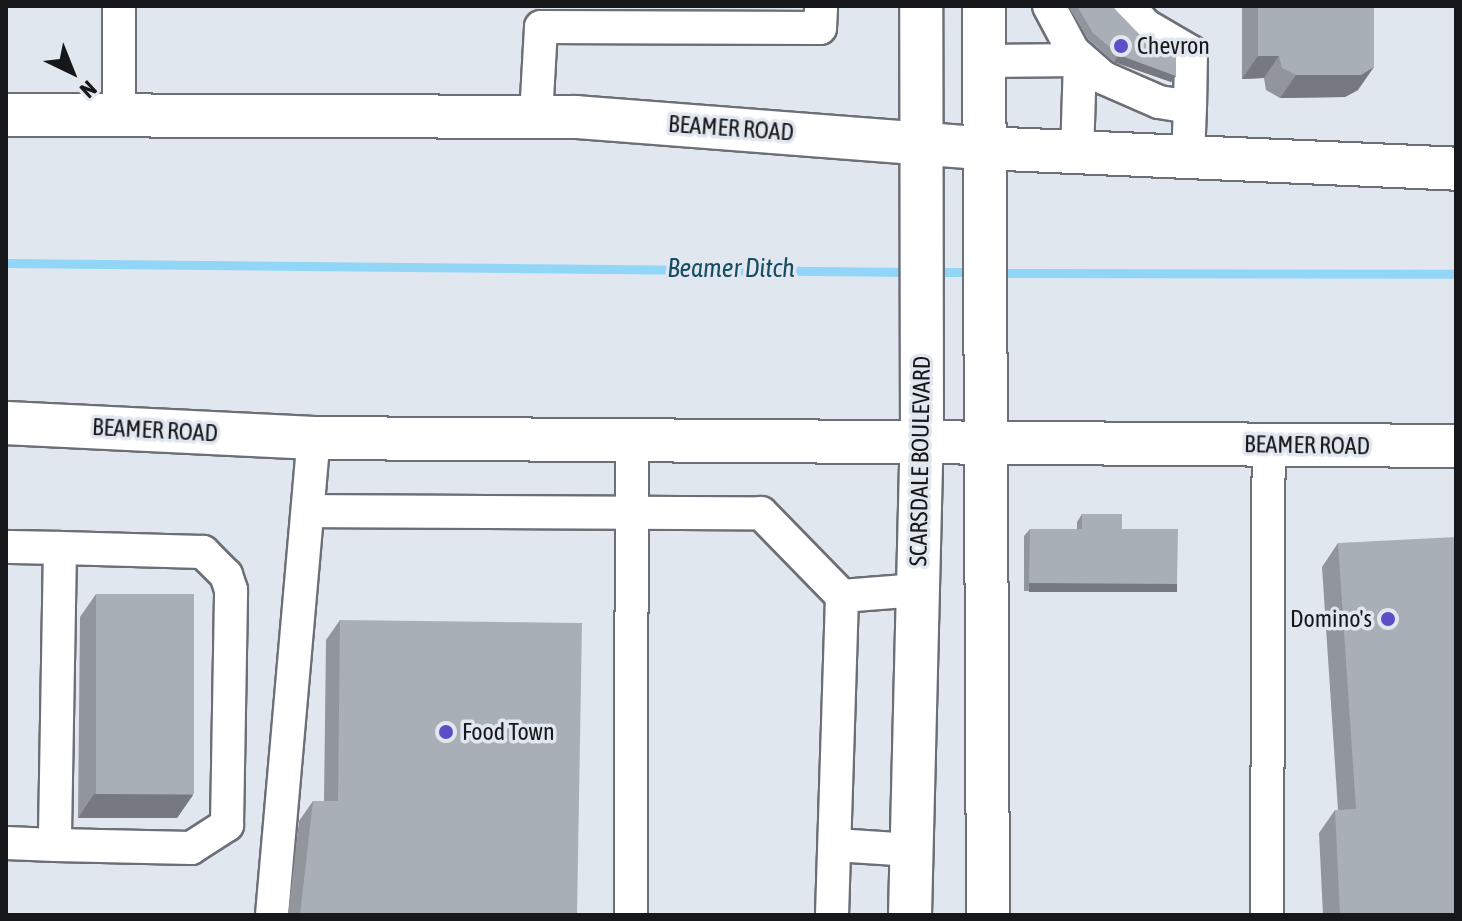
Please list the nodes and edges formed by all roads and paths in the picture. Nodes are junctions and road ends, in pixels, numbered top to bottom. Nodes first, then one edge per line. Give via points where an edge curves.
1 (119, 6) edge
2 (821, 6) edge
3 (921, 6) edge
4 (984, 6) edge
5 (1054, 8) edge
6 (542, 17) edge
7 (1146, 31) edge
8 (1092, 58) junction
9 (984, 61) junction
10 (1159, 95) junction
11 (6, 115) edge
12 (119, 115) junction
13 (536, 117) junction
14 (982, 148) junction
15 (1077, 153) junction
16 (921, 158) junction
17 (1188, 158) junction
18 (1456, 169) edge
19 (922, 422) junction
20 (6, 423) edge
21 (990, 424) junction
22 (314, 438) junction
23 (632, 439) junction
24 (1269, 444) junction
25 (1456, 446) edge
26 (310, 511) junction
27 (635, 513) junction
28 (6, 547) edge
29 (60, 548) junction
30 (918, 590) junction
31 (842, 596) junction
32 (6, 843) edge
33 (55, 845) junction
34 (836, 845) junction
35 (911, 850) junction
36 (272, 915) edge
37 (631, 915) edge
38 (832, 915) edge
39 (910, 915) edge
40 (988, 915) edge
41 (1267, 915) edge

1 - 12 lane
2 - 6 lane via 820,28
3 - 16 main road, SCARSDALE BOULEVARD
4 - 9 main road
5 - 8 lane
6 - 13 lane
7 - 10 lane via 1191,52
8 - 9 lane
8 - 10 lane
8 - 15 lane
9 - 14 main road
10 - 17 lane
11 - 12 main road, BEAMER ROAD
12 - 13 main road, BEAMER ROAD
13 - 16 main road, BEAMER ROAD
14 - 15 main road, BEAMER ROAD
14 - 16 main road, BEAMER ROAD
14 - 21 main road
15 - 17 main road, BEAMER ROAD
16 - 19 main road, SCARSDALE BOULEVARD
17 - 18 main road, BEAMER ROAD
19 - 21 main road, BEAMER ROAD
19 - 23 main road, BEAMER ROAD
19 - 30 main road, SCARSDALE BOULEVARD
20 - 22 main road, BEAMER ROAD
21 - 24 main road, BEAMER ROAD
21 - 40 main road
22 - 23 main road, BEAMER ROAD
22 - 26 lane
23 - 27 lane
24 - 25 main road, BEAMER ROAD
24 - 41 lane
26 - 27 lane
26 - 36 lane
27 - 31 lane via 761,513
27 - 37 lane
28 - 29 lane
29 - 33 lane
29 - 33 lane via 203,552 226,575 231,590 227,825 191,848
30 - 31 lane
30 - 35 main road, SCARSDALE BOULEVARD
31 - 34 lane
32 - 33 lane
34 - 35 lane
34 - 38 lane
35 - 39 main road, SCARSDALE BOULEVARD

